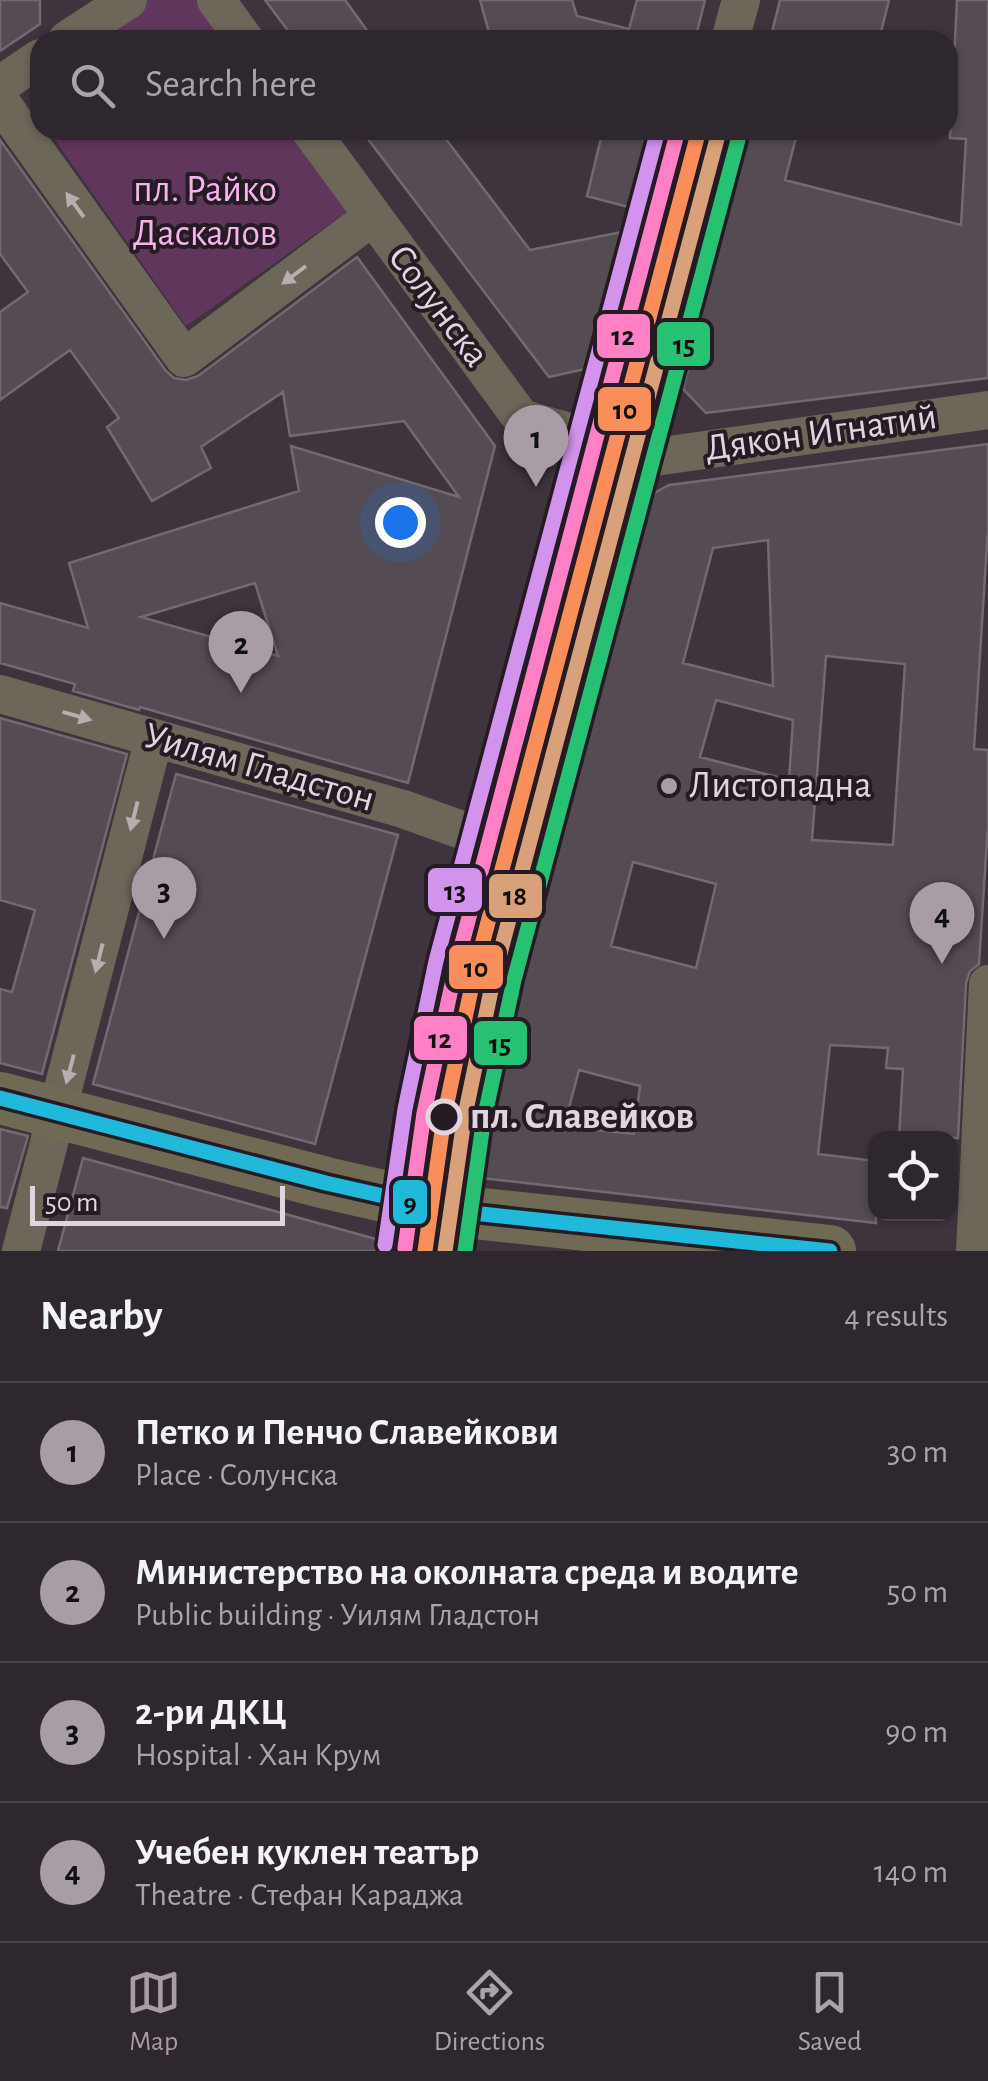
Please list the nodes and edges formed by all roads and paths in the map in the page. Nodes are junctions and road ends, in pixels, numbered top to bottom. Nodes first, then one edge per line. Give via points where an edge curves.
1 (128, 0) edge
2 (216, 0) edge
3 (740, 0) edge
4 (82, 30) edge
5 (238, 30) edge
6 (732, 30) edge
7 (30, 64) edge
8 (0, 84) edge
9 (0, 102) edge
10 (317, 140) edge
11 (704, 140) edge
12 (372, 217) junction
13 (988, 410) edge
14 (638, 452) junction
15 (0, 694) edge
16 (154, 738) junction
17 (515, 849) junction
18 (988, 984) edge
19 (0, 1098) edge
20 (59, 1114) junction
21 (436, 1230) edge
22 (21, 1251) edge
23 (830, 1251) edge
24 (975, 1251) edge

1 - 4 street
2 - 5 street
3 - 6 street
7 - 8 street
12 -> 9 street via 184,358
10 - 12 street, Солунска
11 - 14 street
12 - 14 street, Солунска via 520,418
13 - 14 street, Дякон Игнатий
14 - 17 street
15 -> 16 street, Уилям Гладстон
16 - 17 street, Уилям Гладстон via 403,809
16 -> 20 street
17 - 21 street via 466,1043
18 - 24 street
19 - 20 street
20 - 21 street
20 - 22 street
21 - 23 street

